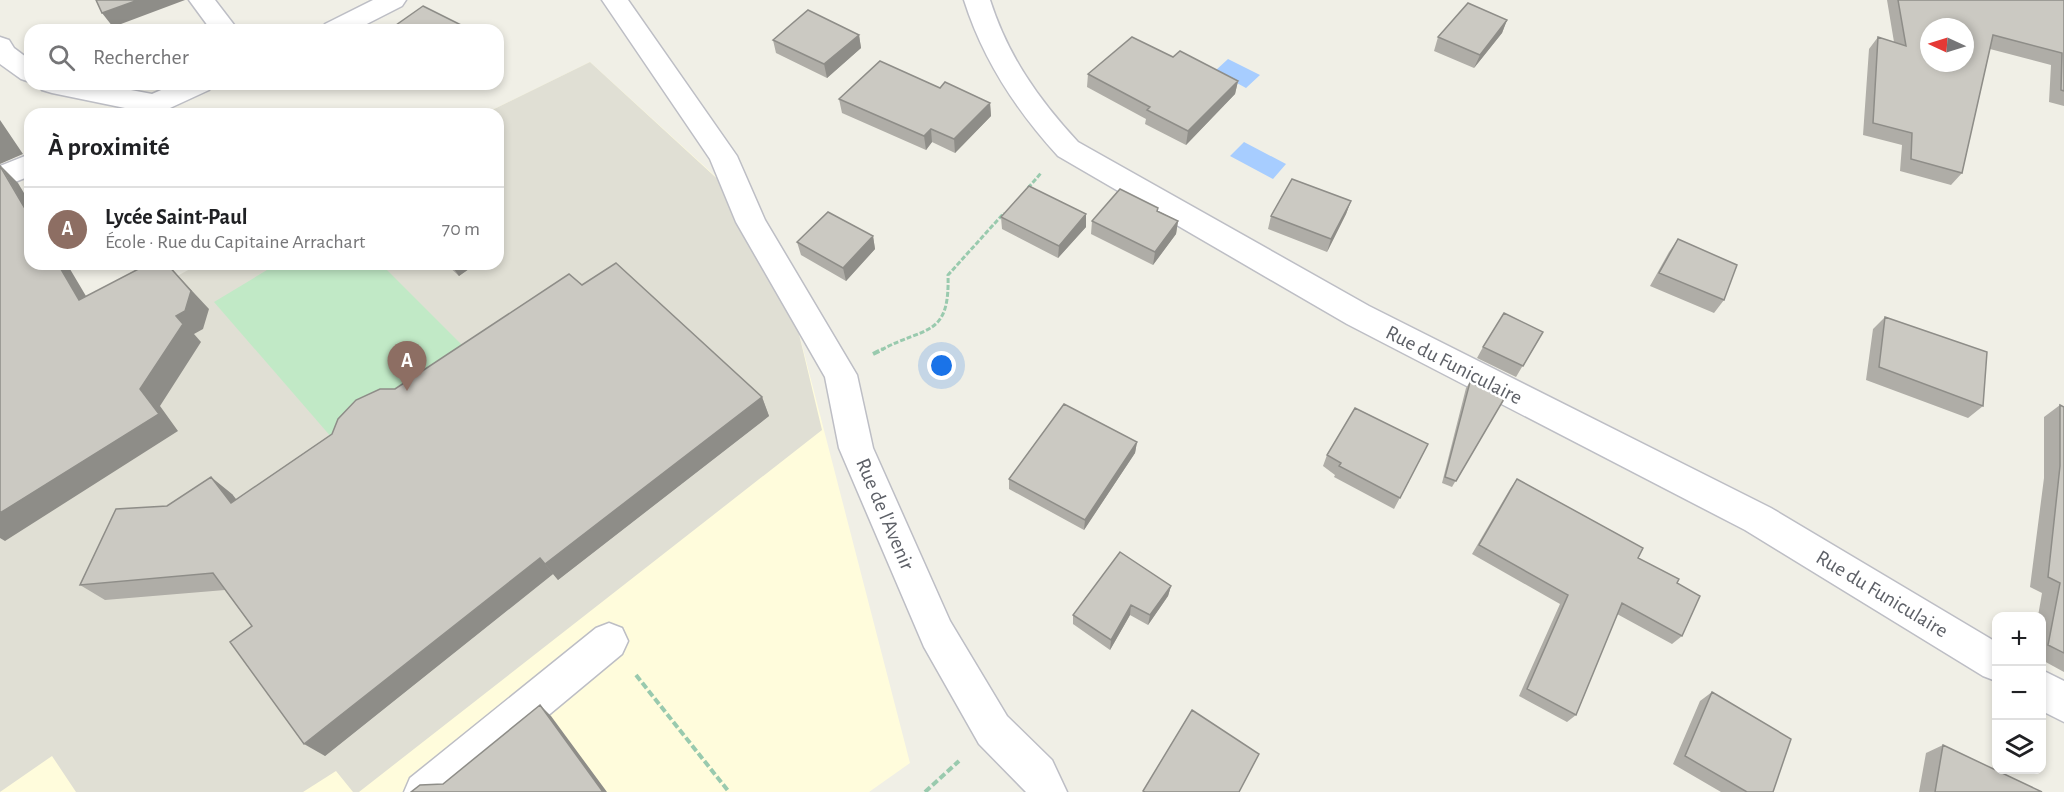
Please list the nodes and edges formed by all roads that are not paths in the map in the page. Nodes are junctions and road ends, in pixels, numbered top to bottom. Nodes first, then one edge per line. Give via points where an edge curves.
1 (202, 0) edge
2 (393, 0) edge
3 (615, 0) edge
4 (977, 0) edge
5 (220, 24) edge
6 (346, 24) edge
7 (0, 46) edge
8 (24, 68) edge
9 (74, 90) edge
10 (186, 90) edge
11 (140, 108) edge
12 (146, 108) edge
13 (24, 167) edge
14 (0, 178) edge
15 (609, 641) dead end
16 (1992, 661) edge
17 (2046, 692) edge
18 (2064, 703) edge
19 (424, 792) edge
20 (1047, 792) edge

1 - 5 street
2 - 6 street
3 - 20 street, Rue de l'Avenir via 723,156 751,222 840,375 856,448 937,634 993,730 1038,774
4 - 16 street, Rue du Funiculaire via 994,50 1038,117 1068,149 1358,315 1758,519
7 - 8 street
9 - 11 street
10 - 12 street
13 - 14 street
15 - 19 street
17 - 18 street

